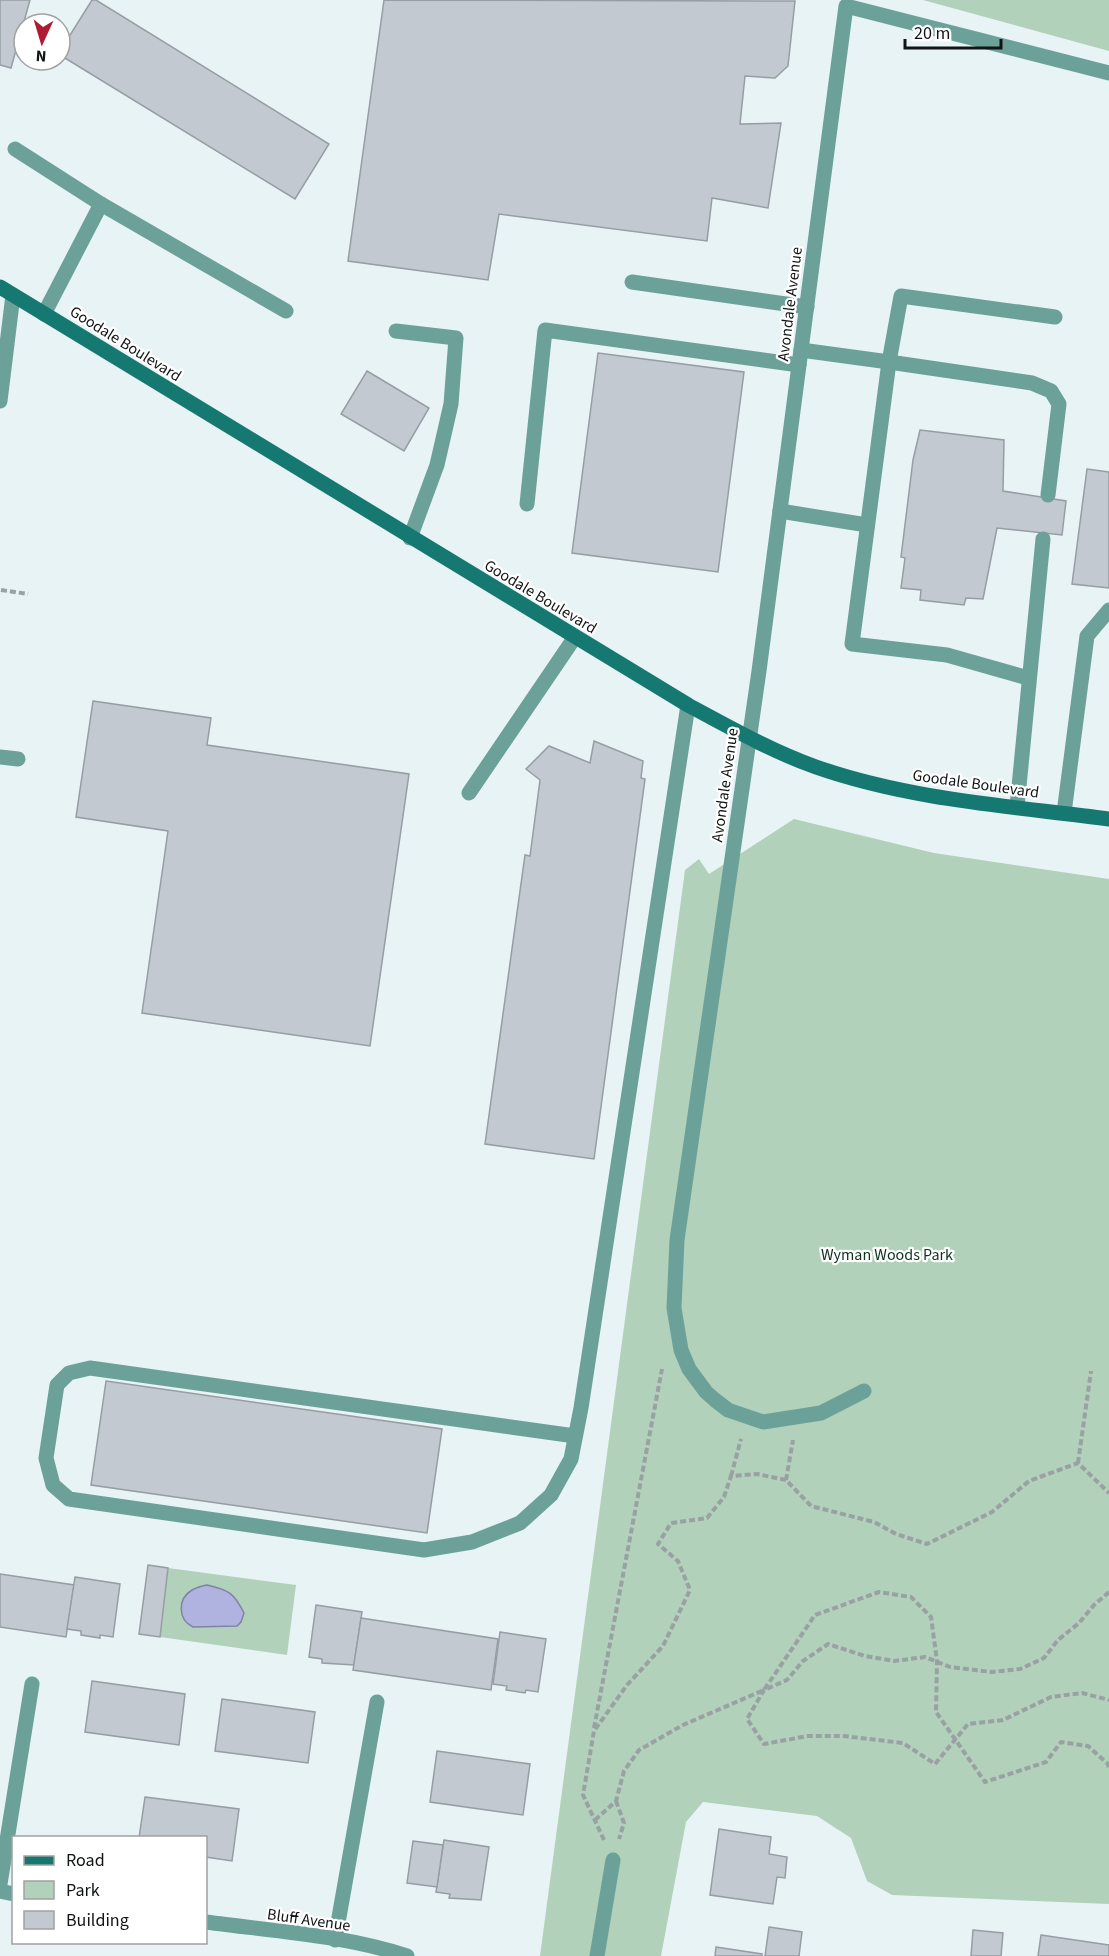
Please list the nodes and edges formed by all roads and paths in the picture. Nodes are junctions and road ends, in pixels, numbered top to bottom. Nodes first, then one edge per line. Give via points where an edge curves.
1 (1109, 73) edge
2 (15, 150) dead end
3 (101, 204) junction
4 (632, 282) dead end
5 (0, 287) edge
6 (14, 296) junction
7 (807, 307) junction
8 (286, 311) dead end
9 (44, 314) junction
10 (1055, 317) dead end
11 (396, 331) dead end
12 (800, 358) junction
13 (889, 362) junction
14 (0, 401) edge
15 (1048, 495) dead end
16 (527, 504) dead end
17 (780, 511) junction
18 (867, 525) junction
19 (410, 538) junction
20 (1043, 539) dead end
21 (1, 590) edge
22 (28, 594) dead end
23 (1109, 610) edge
24 (575, 637) junction
25 (1028, 678) junction
26 (687, 705) junction
27 (749, 738) junction
28 (0, 757) edge
29 (18, 759) dead end
30 (469, 793) dead end
31 (1017, 807) junction
32 (1064, 813) junction
33 (1109, 819) edge
34 (662, 1366) dead end
35 (1091, 1371) dead end
36 (864, 1390) dead end
37 (747, 1416) junction
38 (798, 1417) junction
39 (575, 1436) junction
40 (1078, 1463) junction
41 (731, 1476) junction
42 (786, 1480) junction
43 (1109, 1493) edge
44 (1109, 1592) edge
45 (937, 1661) junction
46 (32, 1684) dead end
47 (764, 1690) junction
48 (1109, 1700) edge
49 (377, 1702) dead end
50 (594, 1731) junction
51 (954, 1740) junction
52 (1109, 1769) edge
53 (616, 1802) junction
54 (595, 1820) junction
55 (613, 1860) junction
56 (0, 1884) edge
57 (207, 1922) edge
58 (335, 1940) junction
59 (407, 1956) edge
60 (597, 1956) edge

1 - 7 street, Avondale Avenue via 846,6
2 - 3 street
3 - 8 street
3 - 9 street
4 - 7 street
5 - 6 main road, Goodale Boulevard
6 - 9 main road, Goodale Boulevard
6 - 14 street
7 - 12 street, Avondale Avenue
9 - 19 main road, Goodale Boulevard
10 - 13 street via 901,297
11 - 19 street via 456,338 451,404 436,465
12 - 13 street
12 - 16 street via 545,330
12 - 17 street, Avondale Avenue
13 - 15 street via 1032,383 1051,391 1059,404
13 - 18 street
17 - 18 street
17 - 27 street, Avondale Avenue
18 - 25 street via 852,644 947,655
19 - 24 main road, Goodale Boulevard
20 - 25 street
21 - 22 path
23 - 32 street via 1087,636
24 - 26 main road, Goodale Boulevard
24 - 30 street
25 - 31 street
26 - 27 main road, Goodale Boulevard
26 - 39 street
27 - 31 main road, Goodale Boulevard via 816,766 879,785
27 - 37 street, Avondale Avenue via 678,1240 674,1308 681,1350 689,1369 715,1400 728,1410
28 - 29 street
31 - 32 main road, Goodale Boulevard
32 - 33 main road, Goodale Boulevard
34 - 50 path
35 - 40 path
36 - 38 street, Avondale Avenue via 821,1413
37 - 38 street, Avondale Avenue via 763,1422
37 - 41 path
38 - 42 path
39 - 39 street via 571,1459 551,1495 520,1523 472,1542 424,1550 69,1499 53,1485 46,1458 57,1385 69,1373 90,1368
40 - 42 path via 1029,1481 992,1512 927,1544 874,1522 811,1506
40 - 43 path
41 - 42 path via 757,1474
41 - 50 path via 724,1497 707,1518 671,1523 658,1544 678,1561 690,1590 663,1646 627,1685
44 - 45 path via 1044,1658 1020,1669 992,1672
45 - 47 path via 926,1657 894,1661 828,1644 803,1661 786,1680
45 - 47 path via 931,1617 911,1597 879,1592 815,1615
45 - 51 path via 936,1712
46 - 56 street
47 - 51 path via 747,1719 764,1744 808,1736 844,1736 903,1743 935,1764
47 - 53 path via 683,1725 639,1750 624,1771
48 - 51 path via 1082,1693 1051,1697 1003,1720 968,1724
49 - 58 street
50 - 54 path via 583,1795
51 - 52 path via 985,1782 1046,1762 1060,1742 1088,1746
53 - 54 path
53 - 55 path via 624,1823
54 - 55 path
55 - 60 street
57 - 58 street, Bluff Avenue
58 - 59 street, Bluff Avenue

